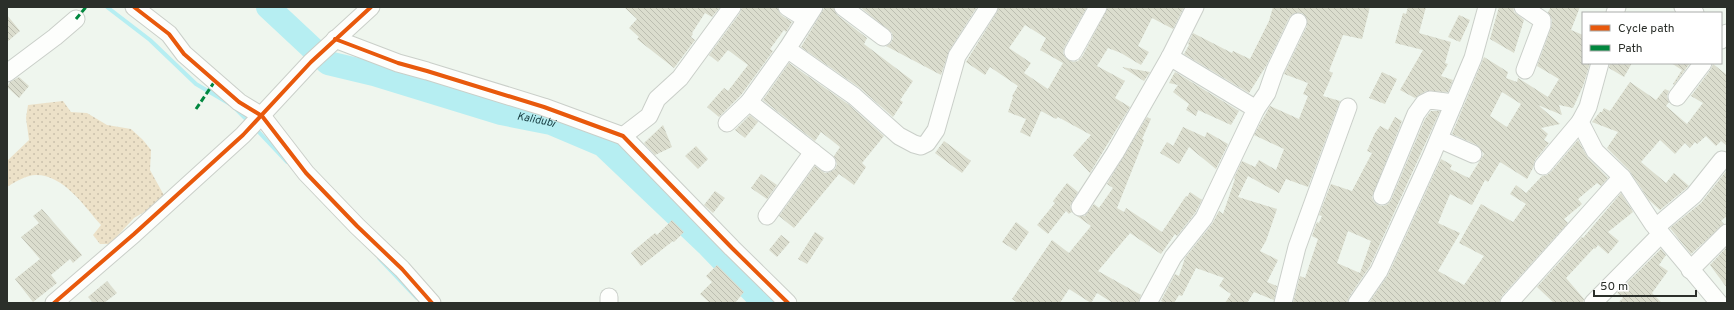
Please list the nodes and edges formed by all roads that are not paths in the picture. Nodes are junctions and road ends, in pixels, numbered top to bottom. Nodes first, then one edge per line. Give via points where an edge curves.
1 (134, 7) edge
2 (371, 7) edge
3 (732, 7) edge
4 (787, 7) edge
5 (844, 7) edge
6 (989, 7) edge
7 (1098, 7) edge
8 (1195, 7) edge
9 (1487, 7) edge
10 (1523, 7) edge
11 (1683, 7) edge
12 (1693, 12) edge
13 (810, 13) edge
14 (76, 19) dead end
15 (1298, 22) dead end
16 (883, 37) dead end
17 (330, 43) junction
18 (787, 49) junction
19 (1073, 52) dead end
20 (1170, 57) junction
21 (1600, 64) edge
22 (1702, 64) edge
23 (1526, 70) dead end
24 (7, 73) edge
25 (1677, 97) dead end
26 (749, 102) junction
27 (1454, 103) junction
28 (1348, 107) dead end
29 (1256, 109) junction
30 (259, 118) junction
31 (1580, 122) junction
32 (727, 124) dead end
33 (623, 136) junction
34 (1439, 139) junction
35 (813, 152) junction
36 (1474, 154) dead end
37 (1722, 160) dead end
38 (827, 163) dead end
39 (1543, 166) dead end
40 (1622, 177) junction
41 (1382, 196) dead end
42 (1080, 207) dead end
43 (767, 216) dead end
44 (1658, 230) junction
45 (1727, 233) edge
46 (1690, 270) junction
47 (54, 303) edge
48 (432, 303) edge
49 (788, 303) edge
50 (1148, 303) edge
51 (1283, 303) edge
52 (1357, 303) edge
53 (1509, 303) edge
54 (1593, 303) edge
55 (1718, 303) edge

1 - 30 street via 169,34 184,54
2 - 17 street
3 - 33 street via 680,78 657,98 650,116
4 - 13 street
5 - 16 street
6 - 18 street via 957,56 936,130 927,143 921,146 899,136 854,96
7 - 19 street
8 - 20 street
9 - 27 street via 1478,44
10 - 23 street via 1542,20
11 - 12 street
13 - 18 street
14 - 24 street
15 - 29 street via 1267,93
17 - 30 street
17 - 33 street via 544,107
18 - 26 street
20 - 29 street
20 - 42 street
21 - 31 street via 1588,107
22 - 25 street
26 - 32 street
26 - 35 street
27 - 34 street
27 - 41 street via 1430,100 1421,107
28 - 51 street via 1297,247
29 - 50 street via 1204,218 1173,257
30 - 47 street via 134,234
30 - 48 street via 306,172
31 - 39 street
31 - 40 street via 1595,151
33 - 49 street
34 - 36 street
34 - 52 street via 1379,272
35 - 38 street
35 - 43 street
37 - 44 street via 1694,196
40 - 44 street
40 - 53 street
44 - 46 street
44 - 54 street
45 - 46 street
46 - 55 street

